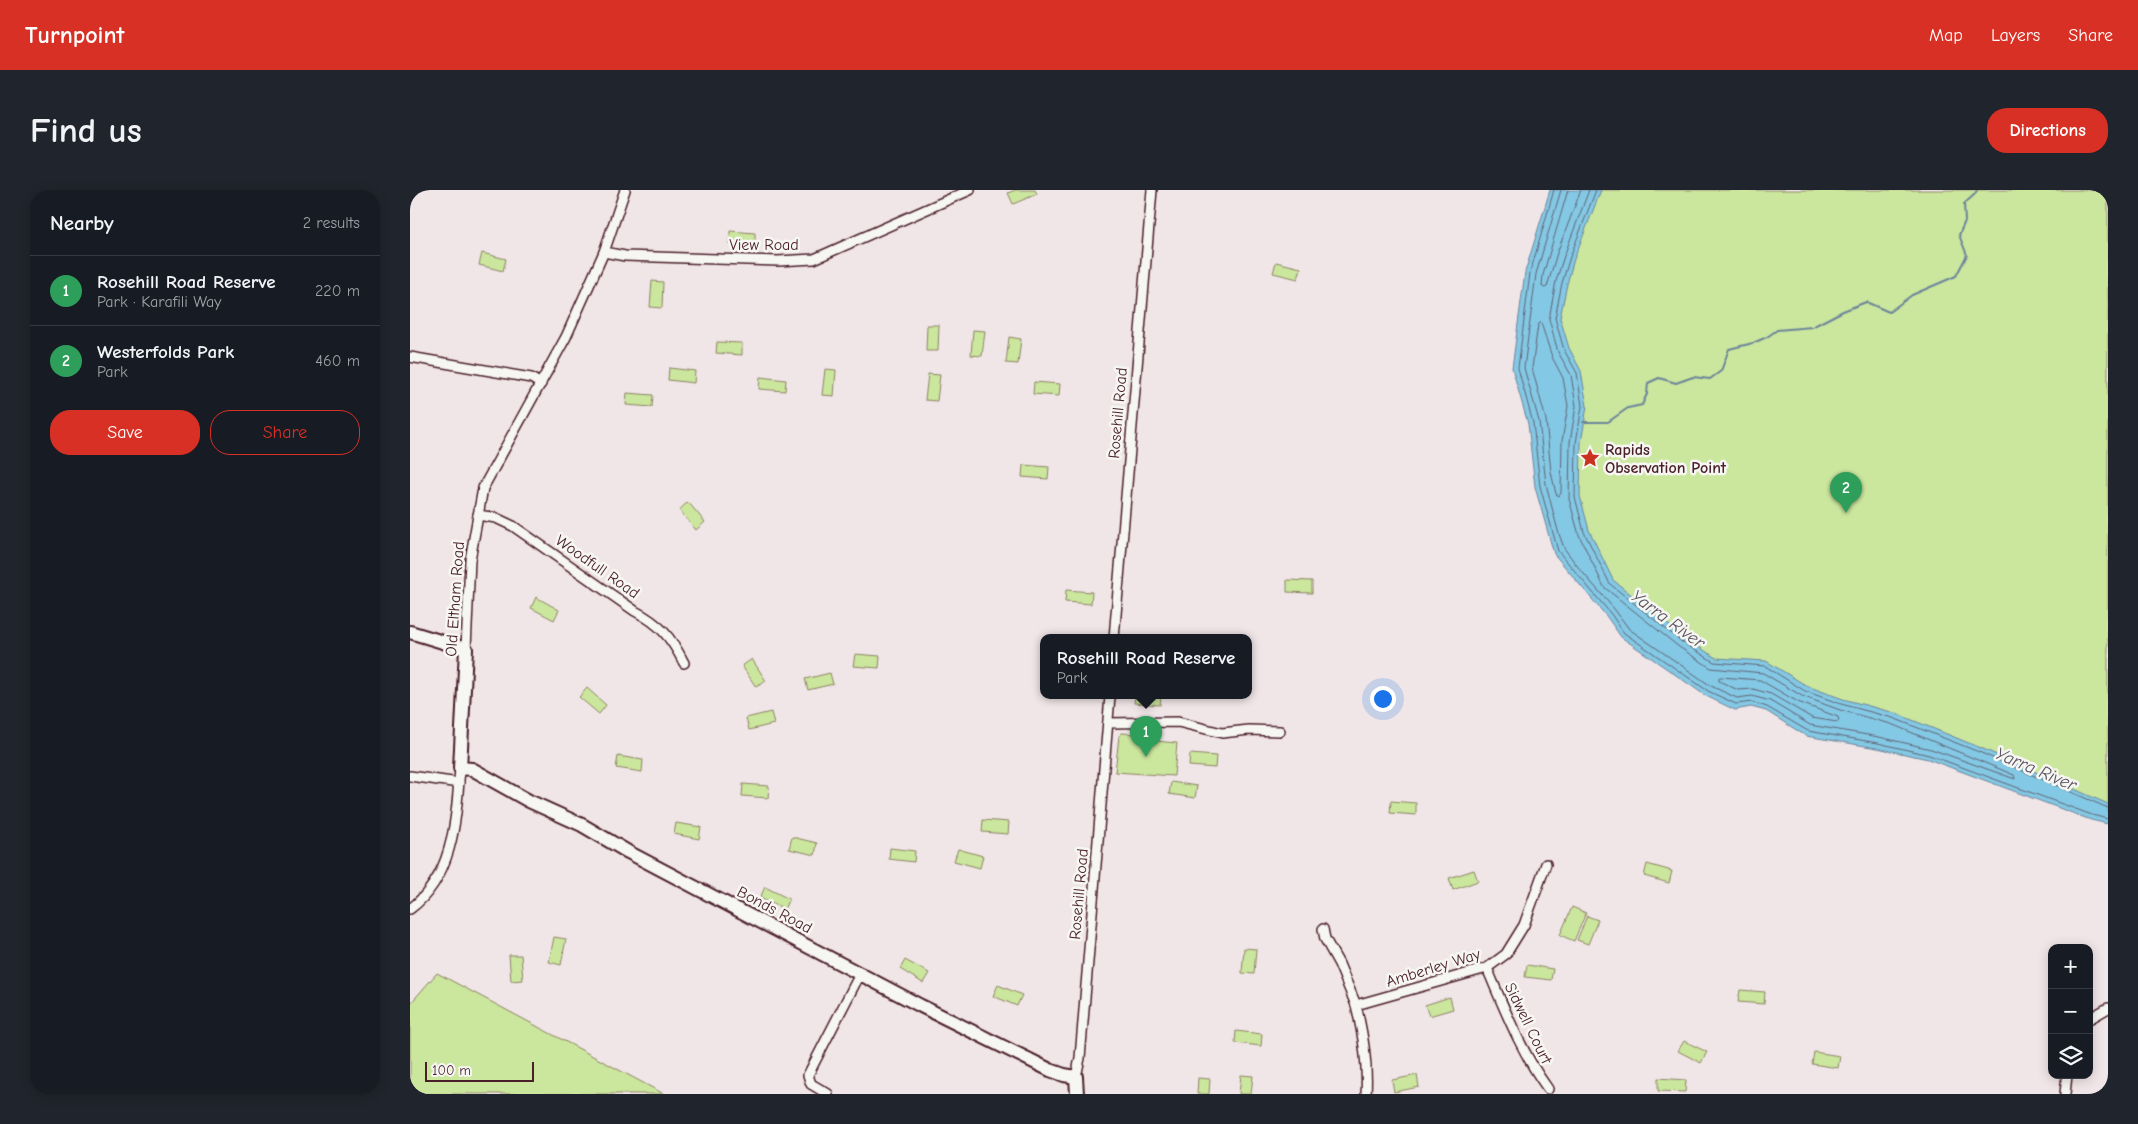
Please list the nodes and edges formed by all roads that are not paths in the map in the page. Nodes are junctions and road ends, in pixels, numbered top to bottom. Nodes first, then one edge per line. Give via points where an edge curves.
1 (625, 190) edge
2 (970, 190) edge
3 (1152, 190) edge
4 (604, 252) junction
5 (410, 357) edge
6 (541, 384) junction
7 (478, 516) junction
8 (410, 632) edge
9 (1114, 634) edge
10 (466, 649) junction
11 (684, 663) dead end
12 (1110, 699) edge
13 (1108, 723) junction
14 (1280, 731) dead end
15 (460, 768) junction
16 (410, 776) edge
17 (459, 783) junction
18 (1546, 864) dead end
19 (410, 909) edge
20 (1323, 930) dead end
21 (1487, 968) junction
22 (860, 974) junction
23 (1356, 1006) junction
24 (2108, 1008) edge
25 (2093, 1017) edge
26 (1076, 1077) junction
27 (2067, 1079) edge
28 (1548, 1089) dead end
29 (828, 1094) edge
30 (1077, 1094) edge
31 (1366, 1094) edge
32 (2065, 1094) edge

1 - 4 street, Old Eltham Road
2 - 4 street, View Road via 814,258 778,261 625,256
3 - 9 street, Rosehill Road
4 - 6 street, Old Eltham Road
5 - 6 street via 531,378
6 - 7 street, Old Eltham Road via 483,488
7 - 10 street, Old Eltham Road via 470,560
7 - 11 street, Woodfull Road via 496,518 513,526 652,620 666,633
8 - 10 street
10 - 15 street, Old Eltham Road
12 - 13 street, Rosehill Road
13 - 14 street via 1178,722 1222,733
13 - 26 street, Rosehill Road
15 - 17 street, Old Eltham Road
15 - 22 street, Bonds Road via 472,770 582,825
16 - 17 street
17 - 19 street, Old Eltham Road via 453,839 442,870 424,899
18 - 21 street, Amberley Way via 1524,925 1506,954
20 - 23 street
21 - 23 street, Amberley Way
21 - 28 street, Sidwell Court via 1522,1049
22 - 26 street, Bonds Road via 1050,1070
22 - 29 street via 808,1075 811,1084
23 - 31 street via 1364,1039
24 - 25 street
26 - 30 street, Rosehill Road
27 - 32 street

